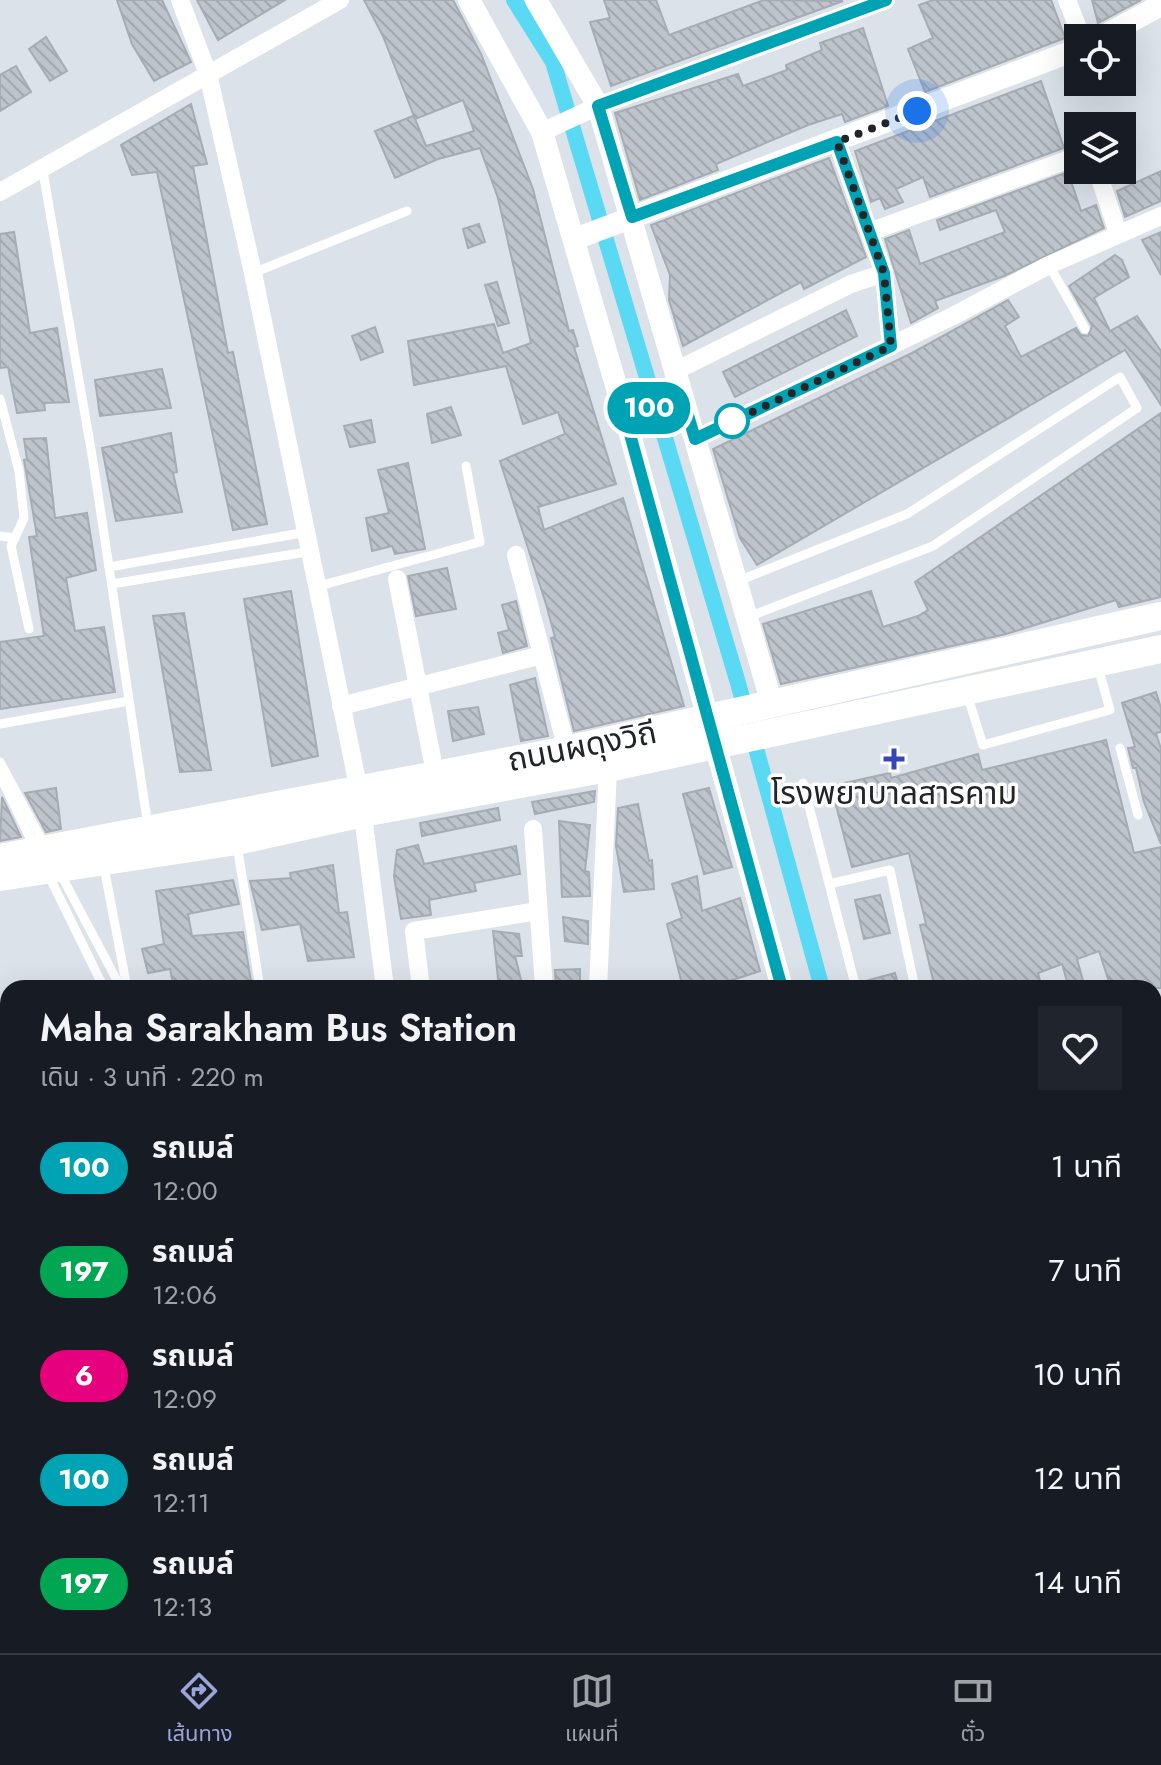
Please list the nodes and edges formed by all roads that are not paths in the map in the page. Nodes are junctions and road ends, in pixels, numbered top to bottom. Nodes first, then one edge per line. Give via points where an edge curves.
1 (180, 0) edge
2 (340, 0) edge
3 (469, 0) edge
4 (536, 0) edge
5 (886, 0) edge
6 (1067, 0) edge
7 (1161, 5) edge
8 (1076, 24) edge
9 (1126, 24) edge
10 (1064, 54) edge
11 (208, 74) junction
12 (598, 106) junction
13 (542, 132) junction
14 (837, 142) junction
15 (1064, 161) edge
16 (42, 166) junction
17 (1102, 184) edge
18 (0, 192) edge
19 (407, 211) dead end
20 (1161, 216) edge
21 (632, 217) junction
22 (872, 231) junction
23 (1118, 233) junction
24 (575, 239) junction
25 (1049, 265) junction
26 (253, 273) junction
27 (884, 273) junction
28 (1085, 329) dead end
29 (891, 346) junction
30 (675, 371) junction
31 (683, 398) junction
32 (0, 399) edge
33 (625, 416) junction
34 (695, 439) junction
35 (466, 466) dead end
36 (308, 532) junction
37 (0, 536) edge
38 (15, 538) junction
39 (312, 551) junction
40 (516, 555) dead end
41 (109, 567) junction
42 (397, 579) dead end
43 (738, 581) junction
44 (112, 584) junction
45 (319, 586) junction
46 (1161, 616) edge
47 (748, 617) junction
48 (29, 629) dead end
49 (1161, 649) edge
50 (542, 655) junction
51 (1097, 665) junction
52 (418, 685) junction
53 (966, 691) junction
54 (129, 701) junction
55 (341, 706) junction
56 (764, 706) junction
57 (0, 724) edge
58 (718, 732) junction
59 (1120, 748) dead end
60 (567, 750) junction
61 (432, 758) dead end
62 (0, 762) edge
63 (608, 768) junction
64 (0, 776) edge
65 (803, 783) dead end
66 (361, 801) junction
67 (1138, 815) dead end
68 (149, 829) junction
69 (533, 829) dead end
70 (237, 841) junction
71 (0, 858) edge
72 (103, 859) junction
73 (0, 877) edge
74 (829, 884) junction
75 (538, 911) junction
76 (100, 980) edge
77 (117, 980) edge
78 (126, 980) edge
79 (259, 980) edge
80 (384, 980) edge
81 (420, 980) edge
82 (543, 980) edge
83 (598, 980) edge
84 (780, 980) edge
85 (854, 980) edge
86 (913, 980) edge

1 - 11 street
2 - 11 street
3 - 13 street
4 - 12 street
5 - 12 street
6 - 8 street
7 - 9 street
10 - 14 street
11 - 16 street
11 - 26 street
12 - 13 street
12 - 21 street
13 - 24 street
14 - 21 street
14 - 22 street
15 - 22 street
16 - 18 street
16 - 41 lane
17 - 23 street
19 - 26 lane
20 - 23 street
21 - 24 street
21 - 30 street
22 - 27 street
23 - 25 street
24 - 33 street
25 - 28 lane
25 - 29 street
26 - 36 street
27 - 29 street
27 - 30 street via 851,284
29 - 34 street
30 - 31 street
31 - 33 street
31 - 34 street
32 - 38 lane via 19,471 24,518
33 - 58 street
34 - 43 street
35 - 45 lane via 480,542
36 - 39 street
36 - 41 lane
37 - 38 lane
38 - 48 lane via 11,546
39 - 44 lane
39 - 45 street
40 - 50 street
41 - 44 lane
42 - 52 street
43 - 47 street
43 - 47 lane via 907,514 1120,377 1137,408 933,546
44 - 54 lane
45 - 55 street
46 - 56 main road, ถนนผดุงวิถี
47 - 56 street
49 - 51 main road, ถนนผดุงวิถี
50 - 52 street
50 - 60 street
51 - 53 main road, ถนนผดุงวิถี
51 - 53 lane via 1110,710 983,745
52 - 55 street
52 - 61 street
53 - 58 main road, ถนนผดุงวิถี via 764,737
54 - 57 lane
54 - 68 lane
55 - 66 street
56 - 58 main road, ถนนผดุงวิถี
58 - 60 main road, ถนนผดุงวิถี
58 - 63 main road, ถนนผดุงวิถี
58 - 84 street
59 - 67 lane
60 - 66 main road, ถนนผดุงวิถี
62 - 77 lane
63 - 66 main road, ถนนผดุงวิถี
63 - 83 street
64 - 76 lane
65 - 74 lane
66 - 68 main road, ถนนผดุงวิถี
66 - 70 main road, ถนนผดุงวิถี
66 - 80 street
68 - 71 main road, ถนนผดุงวิถี
69 - 75 street
70 - 72 main road, ถนนผดุงวิถี
70 - 79 lane
72 - 73 main road, ถนนผดุงวิถี
72 - 78 lane
74 - 85 lane
74 - 86 lane via 890,870
75 - 81 street via 414,931
75 - 82 street

